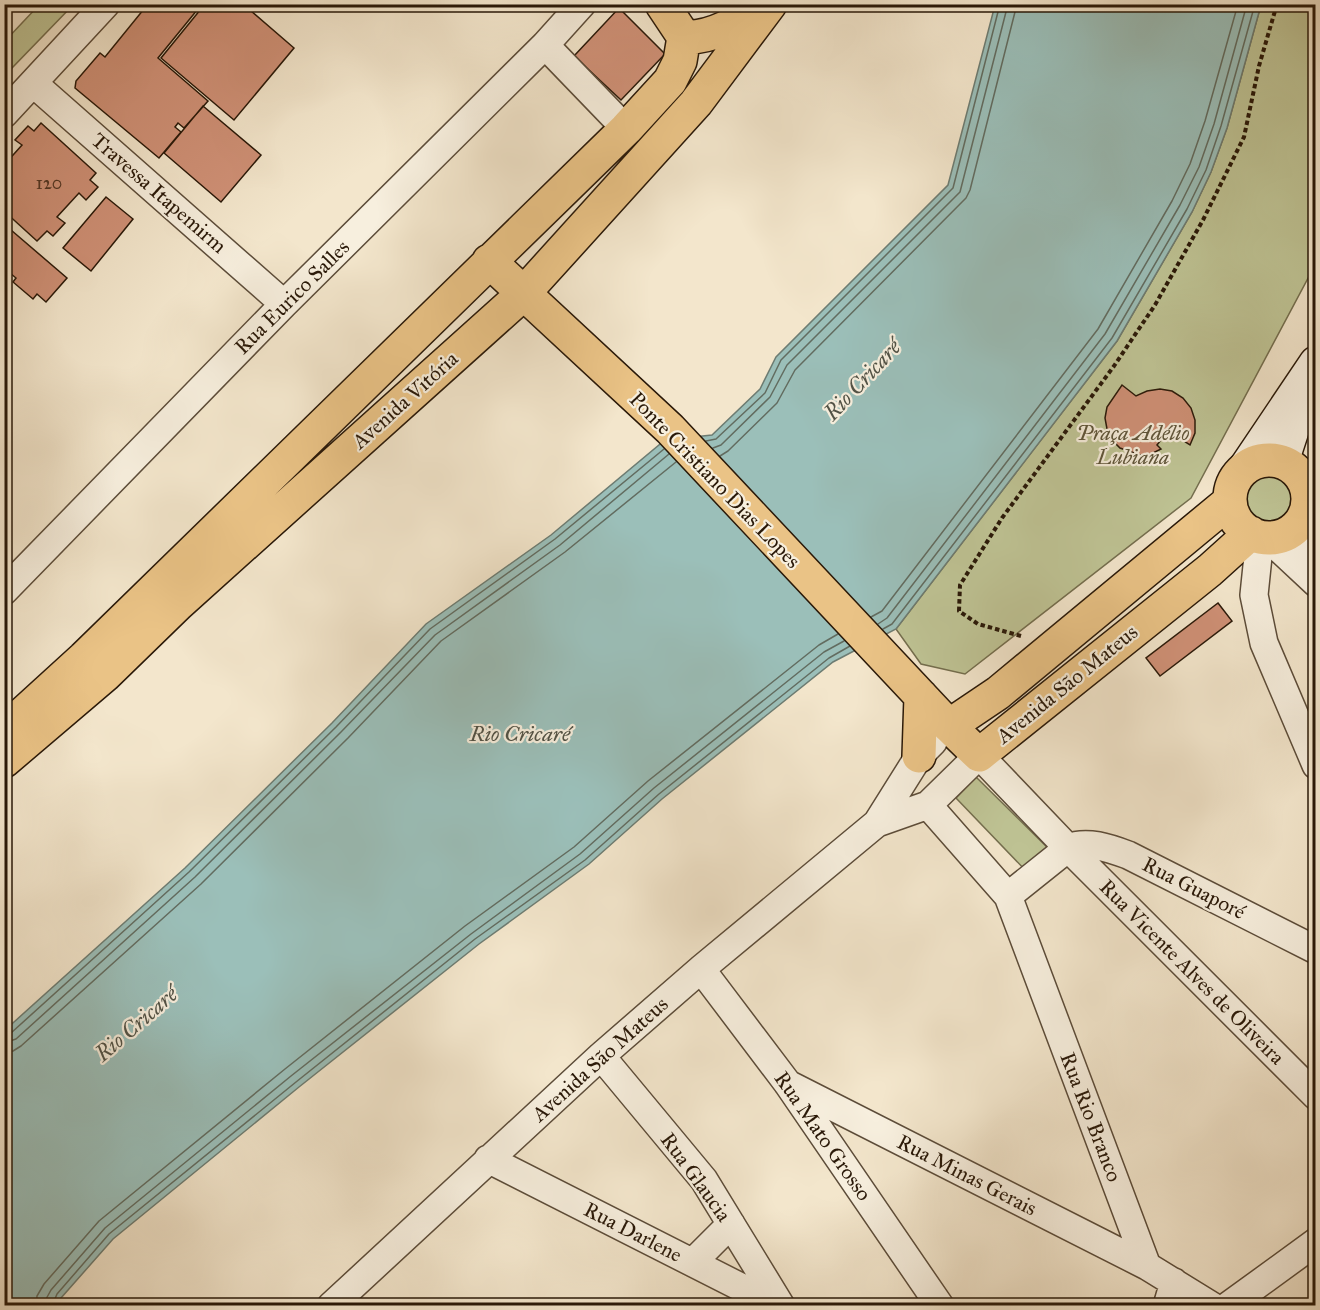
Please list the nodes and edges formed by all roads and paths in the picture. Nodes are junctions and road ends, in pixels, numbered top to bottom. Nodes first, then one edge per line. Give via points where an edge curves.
1 (106, 4) edge
2 (582, 4) edge
3 (662, 4) edge
4 (765, 4) edge
5 (770, 4) edge
6 (1277, 4) edge
7 (684, 37) junction
8 (544, 45) junction
9 (33, 83) junction
10 (4, 114) edge
11 (626, 129) junction
12 (489, 261) junction
13 (523, 294) junction
14 (285, 304) junction
15 (1313, 368) edge
16 (1297, 464) edge
17 (1246, 467) junction
18 (1230, 501) junction
19 (1281, 531) edge
20 (1315, 583) edge
21 (4, 591) edge
22 (1042, 656) junction
23 (911, 685) junction
24 (998, 693) junction
25 (949, 726) junction
26 (4, 731) edge
27 (979, 755) junction
28 (920, 756) junction
29 (4, 762) edge
30 (1316, 765) edge
31 (928, 805) junction
32 (877, 823) junction
33 (1068, 848) junction
34 (1008, 896) junction
35 (1316, 950) edge
36 (701, 969) junction
37 (601, 1056) junction
38 (788, 1084) junction
39 (1316, 1096) edge
40 (488, 1159) junction
41 (731, 1224) junction
42 (1316, 1242) edge
43 (693, 1262) junction
44 (1147, 1266) junction
45 (1171, 1294) edge
46 (332, 1305) edge
47 (779, 1305) edge
48 (940, 1305) edge
49 (1212, 1305) edge
50 (1228, 1305) edge

1 - 9 street
2 - 8 street, Rua Eurico Salles
3 - 7 main road
4 - 7 main road via 735,23 694,38
5 - 13 main road, Avenida Vitória via 696,103
6 - 22 path via 1244,137 1203,220 1114,366 1002,518 960,585 959,611 978,624 1026,638
7 - 11 main road, Avenida Vitória via 680,61 670,81
8 - 11 street
8 - 14 street, Rua Eurico Salles
9 - 10 street
9 - 14 street, Travessa Itapemirm
11 - 12 main road, Avenida Vitória
12 - 13 main road, Ponte Cristiano Dias Lopes
12 - 26 main road, Avenida Vitória via 84,658
13 - 23 main road, Ponte Cristiano Dias Lopes via 670,429
13 - 29 main road, Avenida Vitória via 105,675
14 - 21 street, Rua Eurico Salles
15 - 16 street
15 - 17 street
16 - 17 main road via 1269,459
16 - 19 main road via 1307,489 1306,514
17 - 18 main road via 1231,489
18 - 19 main road via 1240,525
18 - 22 main road, Avenida São Mateus
19 - 20 street
19 - 27 main road, Avenida São Mateus via 1210,570
19 - 30 street via 1254,595 1264,643
22 - 24 main road, Avenida São Mateus
23 - 24 main road
23 - 25 main road, Ponte Cristiano Dias Lopes
23 - 28 main road
24 - 25 main road, Avenida São Mateus
25 - 27 main road, Ponte Cristiano Dias Lopes
25 - 28 street, Avenida São Mateus
27 - 31 street, Avenida São Mateus
27 - 33 street, Rua Vicente Alves de Oliveira
28 - 32 street, Avenida São Mateus
31 - 32 street, Avenida São Mateus
31 - 34 street
32 - 36 street, Avenida São Mateus
33 - 34 street
33 - 35 street, Rua Guaporé via 1088,845 1128,855
33 - 39 street, Rua Vicente Alves de Oliveira
34 - 44 street, Rua Rio Branco
36 - 37 street, Avenida São Mateus
36 - 38 street, Rua Mato Grosso
37 - 40 street, Avenida São Mateus
37 - 41 street, Rua Glaucia via 704,1180
38 - 44 street, Rua Minas Gerais
38 - 48 street, Rua Mato Grosso
40 - 43 street, Rua Darlene
40 - 46 street, Avenida São Mateus
41 - 43 street
41 - 47 street, Rua Glaucia
42 - 50 street
43 - 47 street, Rua Darlene
44 - 45 street
45 - 49 street

